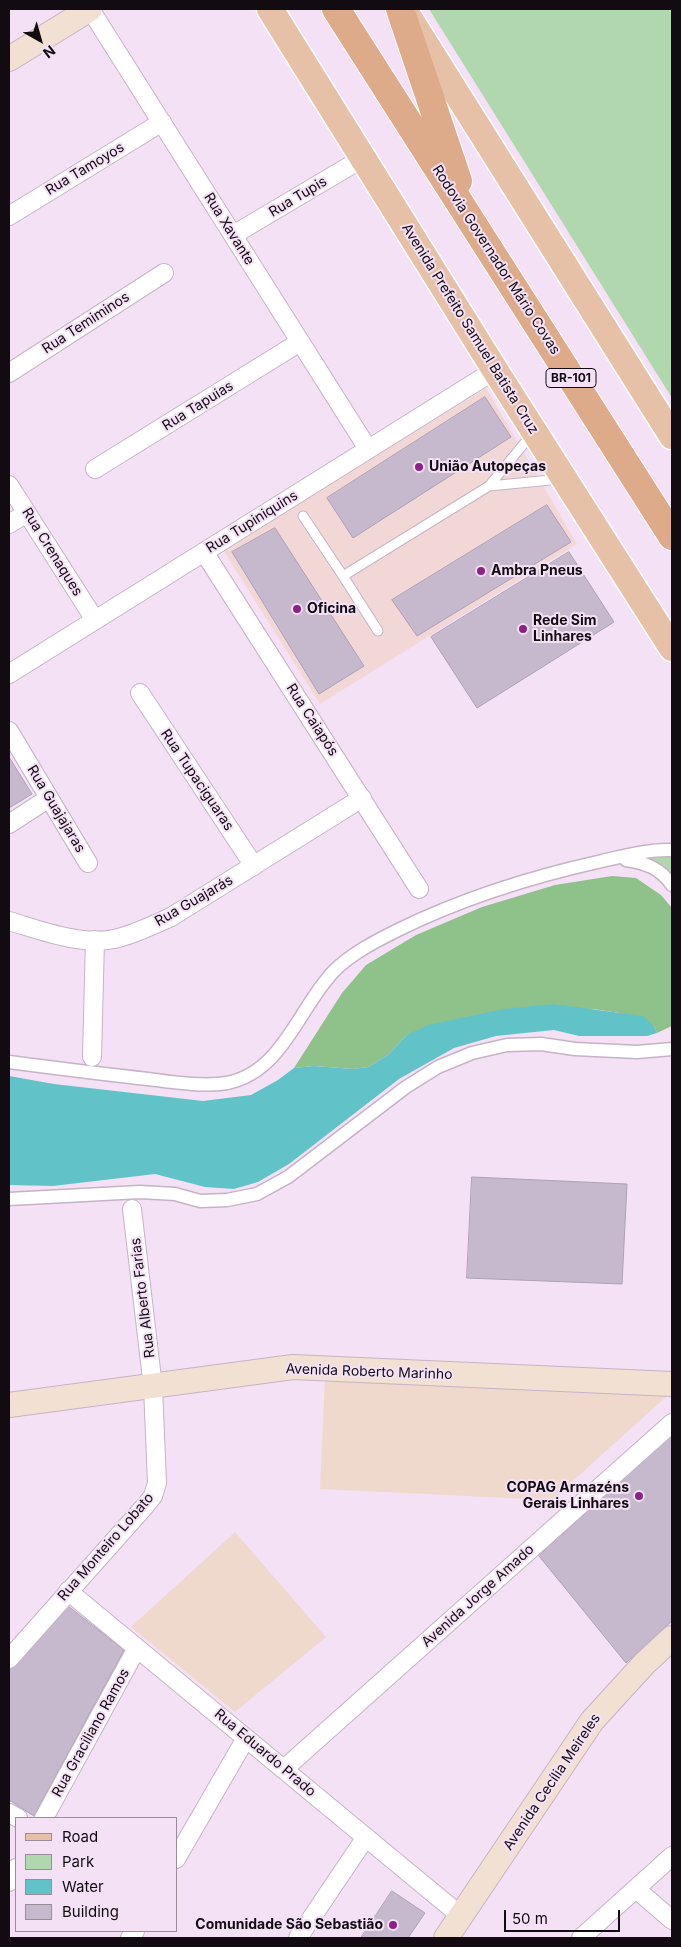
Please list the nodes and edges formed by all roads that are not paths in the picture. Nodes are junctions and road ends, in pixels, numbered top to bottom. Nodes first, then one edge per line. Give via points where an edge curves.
1 (270, 9) edge
2 (336, 9) edge
3 (402, 9) edge
4 (76, 11) edge
5 (9, 41) edge
6 (9, 60) edge
7 (162, 122) junction
8 (362, 158) junction
9 (9, 216) edge
10 (471, 220) junction
11 (233, 236) junction
12 (164, 273) dead end
13 (300, 342) junction
14 (494, 370) junction
15 (9, 373) edge
16 (534, 432) junction
17 (672, 436) edge
18 (368, 449) junction
19 (95, 469) dead end
20 (564, 479) junction
21 (9, 484) edge
22 (489, 486) junction
23 (27, 513) junction
24 (303, 516) dead end
25 (9, 524) edge
26 (672, 536) edge
27 (204, 552) junction
28 (343, 576) junction
29 (95, 620) junction
30 (378, 631) dead end
31 (672, 648) edge
32 (9, 674) edge
33 (140, 693) dead end
34 (9, 731) edge
35 (49, 798) junction
36 (362, 798) junction
37 (9, 824) edge
38 (672, 850) edge
39 (616, 858) junction
40 (88, 862) dead end
41 (254, 866) junction
42 (672, 885) edge
43 (419, 889) dead end
44 (9, 921) edge
45 (95, 940) junction
46 (672, 1048) edge
47 (92, 1057) dead end
48 (9, 1062) edge
49 (9, 1199) edge
50 (132, 1209) dead end
51 (672, 1384) edge
52 (153, 1387) junction
53 (9, 1405) edge
54 (672, 1423) edge
55 (68, 1591) junction
56 (672, 1638) edge
57 (137, 1648) junction
58 (9, 1659) edge
59 (246, 1738) junction
60 (284, 1770) junction
61 (45, 1817) edge
62 (366, 1837) junction
63 (178, 1856) edge
64 (672, 1856) edge
65 (15, 1870) edge
66 (9, 1882) edge
67 (636, 1889) junction
68 (672, 1920) edge
69 (454, 1931) edge
70 (298, 1938) edge
71 (581, 1938) edge

1 - 8 main road, Avenida Prefeito Samuel Batista Cruz
2 - 10 highway, Rodovia Governador Mário Covas / BR-101
3 - 10 highway
3 - 17 main road
4 - 5 main road
4 - 6 main road
4 - 7 street, Rua Xavante
7 - 9 street, Rua Tamoyos
7 - 11 street, Rua Xavante
8 - 11 street, Rua Tupis
8 - 14 main road, Avenida Prefeito Samuel Batista Cruz
10 - 26 highway, Rodovia Governador Mário Covas / BR-101
11 - 13 street, Rua Xavante
12 - 15 street, Rua Temiminos
13 - 18 street, Rua Xavante
13 - 19 street, Rua Tapuias
14 - 16 main road, Avenida Prefeito Samuel Batista Cruz
14 - 18 street, Rua Tupiniquins
16 - 20 main road, Avenida Prefeito Samuel Batista Cruz
16 - 22 lane
18 - 27 street, Rua Tupiniquins
20 - 22 lane
20 - 31 main road, Avenida Prefeito Samuel Batista Cruz
21 - 23 street, Rua Crenaques
22 - 28 lane
23 - 25 street
23 - 29 street, Rua Crenaques
24 - 28 lane
27 - 29 street, Rua Tupiniquins
27 - 36 street, Rua Caiapós
28 - 30 lane
29 - 32 street, Rua Tupiniquins
33 - 41 street, Rua Tupaciguaras
34 - 35 street, Rua Guajajaras
35 - 37 street
35 - 40 street, Rua Guajajaras
36 - 41 street, Rua Guajarás
36 - 43 street, Rua Caiapós
38 - 39 street
39 - 42 street via 645,862
39 - 48 street via 530,878 477,895 434,912 372,944 335,971 271,1057 250,1074 227,1083 176,1083
41 - 45 street, Rua Guajarás via 171,917 113,939
44 - 45 street, Rua Guajarás via 54,935
45 - 47 street
46 - 49 street via 637,1052 541,1044 507,1045 472,1053 438,1067 406,1087 288,1177 257,1194 200,1201 176,1194 140,1192
50 - 52 street, Rua Alberto Farias
51 - 52 main road, Avenida Roberto Marinho via 292,1367
52 - 53 main road, Avenida Roberto Marinho
52 - 55 street, Rua Monteiro Lobato via 157,1483 153,1496
54 - 60 street, Avenida Jorge Amado
55 - 57 street, Rua Eduardo Prado
55 - 58 street, Rua Monteiro Lobato
56 - 69 main road, Avenida Cecília Meireles via 644,1662 592,1721
57 - 59 street, Rua Eduardo Prado
57 - 61 street, Rua Graciliano Ramos
59 - 60 street, Rua Eduardo Prado
59 - 63 street
60 - 62 street, Rua Eduardo Prado
62 - 69 street, Rua Eduardo Prado
62 - 70 street
64 - 67 street
65 - 66 street
67 - 68 street
67 - 71 street

